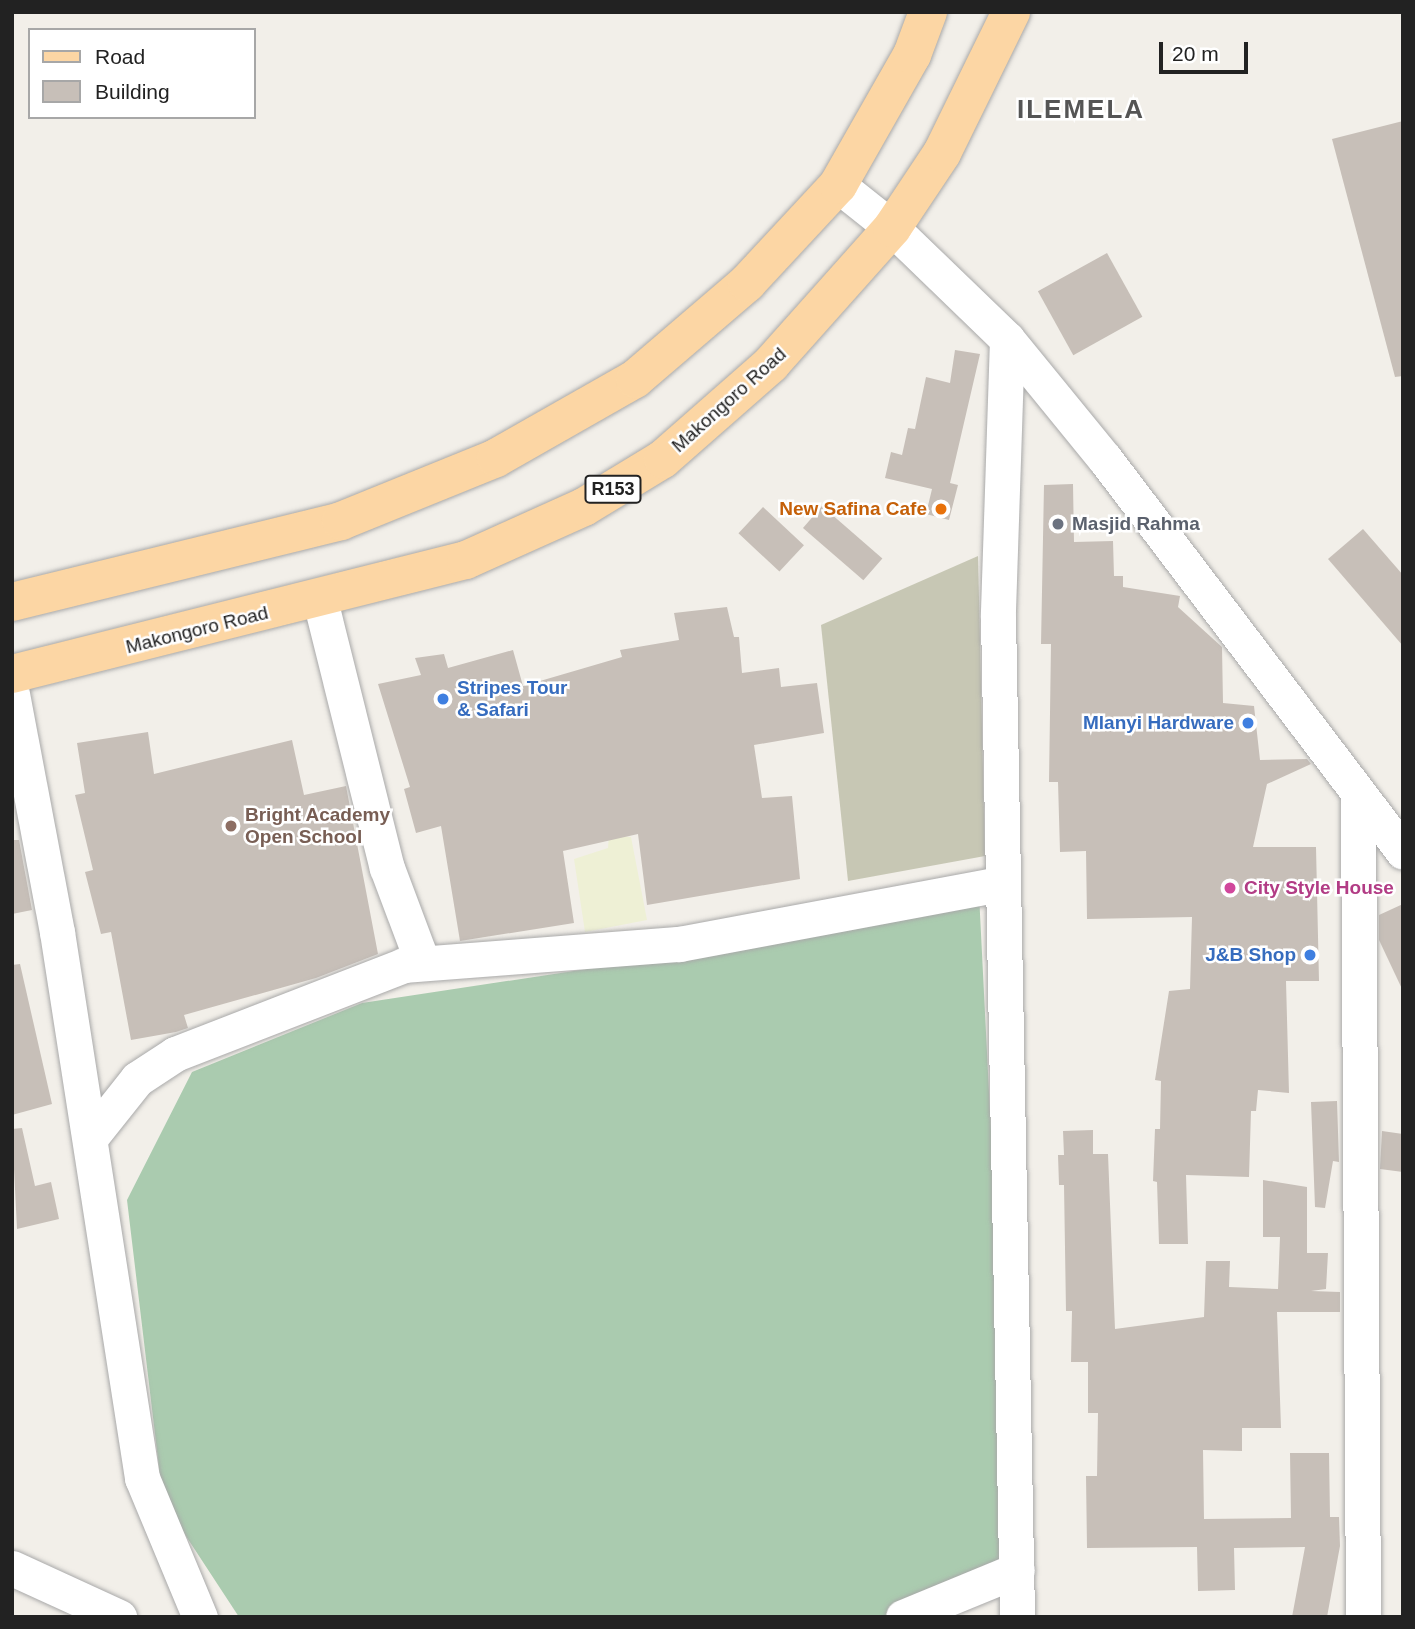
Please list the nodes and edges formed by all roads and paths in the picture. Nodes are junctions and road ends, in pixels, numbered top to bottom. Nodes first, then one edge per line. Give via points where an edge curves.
1 (928, 12) edge
2 (1011, 12) edge
3 (838, 185) junction
4 (892, 228) junction
5 (1007, 339) junction
6 (320, 600) junction
7 (12, 602) edge
8 (12, 674) edge
9 (12, 694) edge
10 (1358, 798) junction
11 (1403, 852) edge
12 (1001, 884) junction
13 (422, 961) junction
14 (91, 1138) junction
15 (12, 1568) edge
16 (1017, 1570) junction
17 (119, 1617) edge
18 (200, 1617) edge
19 (903, 1617) edge
20 (1017, 1617) edge
21 (1363, 1617) edge

1 - 3 main road via 912,55
2 - 4 main road, Makongoro Road / R153 via 942,153
3 - 4 street
3 - 7 main road via 747,284 677,347 625,385 496,458 341,521
4 - 5 street
4 - 6 main road, Makongoro Road / R153 via 772,364 663,459 584,507 466,560
5 - 10 street via 1105,459
5 - 12 street via 998,617
6 - 8 main road, Makongoro Road / R153
6 - 13 street via 387,868
9 - 14 street
10 - 11 street
10 - 21 street
12 - 13 street via 679,944
12 - 16 street
13 - 14 street via 175,1054 137,1079
14 - 18 street via 142,1478
15 - 17 street
16 - 19 street
16 - 20 street

